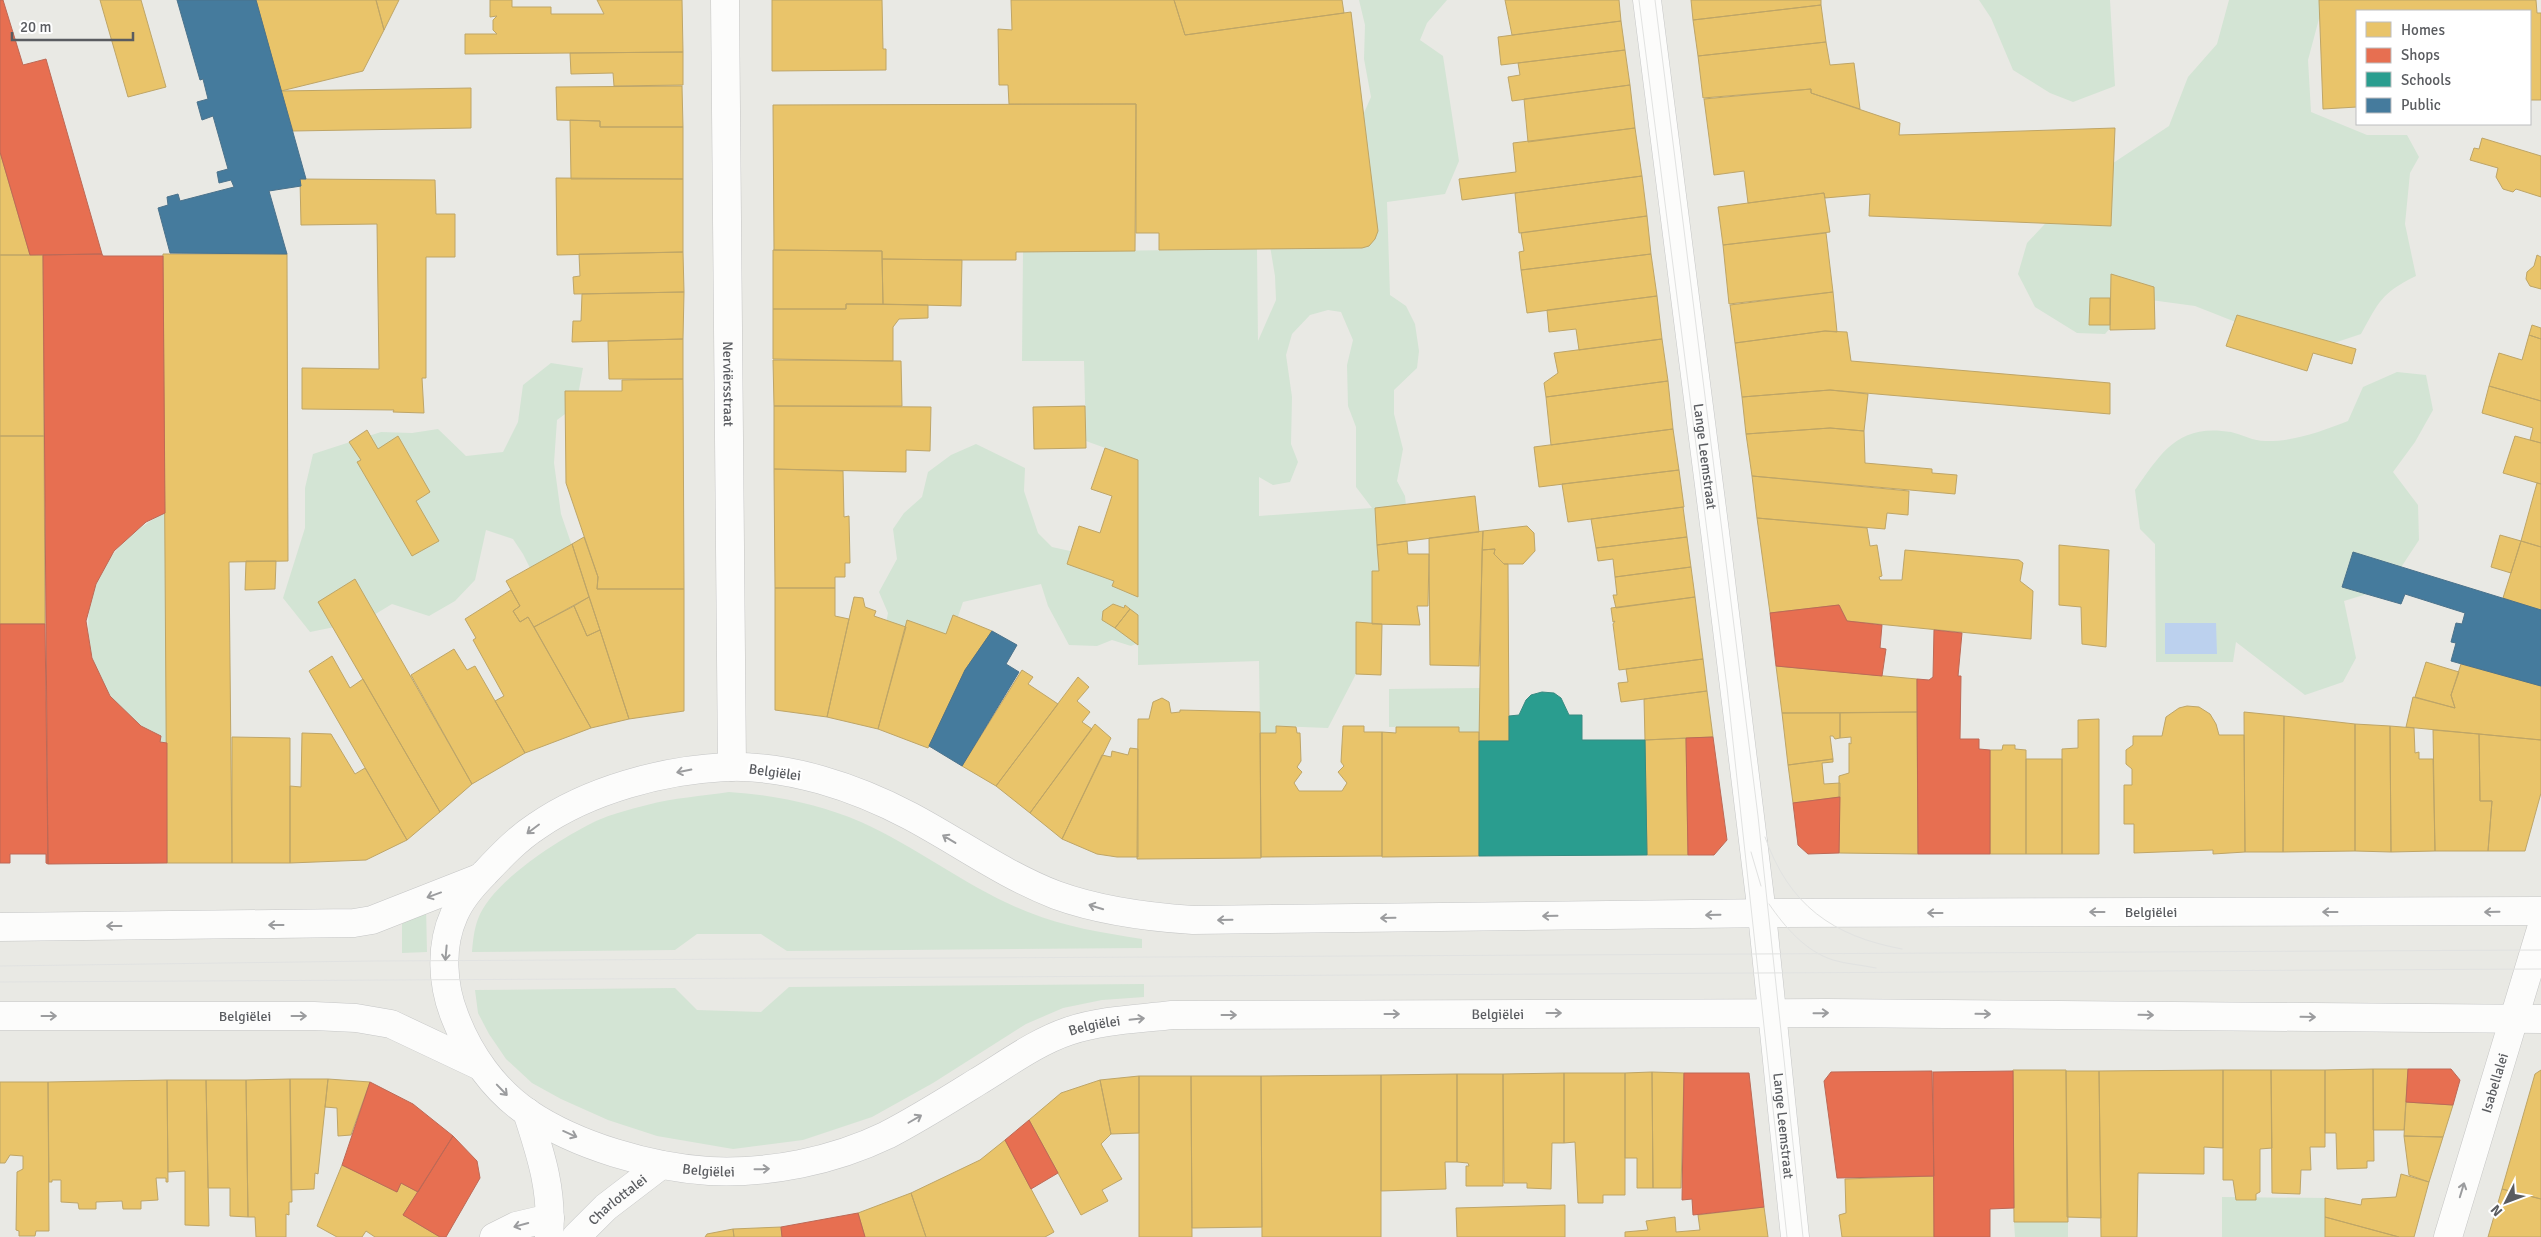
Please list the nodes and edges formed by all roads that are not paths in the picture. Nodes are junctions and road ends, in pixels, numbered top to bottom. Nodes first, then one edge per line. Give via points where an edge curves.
1 (725, 0) edge
2 (1647, 0) edge
3 (732, 767) junction
4 (479, 878) junction
5 (2541, 911) edge
6 (1762, 914) junction
7 (0, 927) edge
8 (2541, 929) edge
9 (1772, 1014) junction
10 (0, 1016) edge
11 (2513, 1019) junction
12 (2541, 1019) edge
13 (480, 1066) junction
14 (527, 1112) junction
15 (662, 1165) junction
16 (549, 1228) edge
17 (494, 1237) edge
18 (576, 1237) edge
19 (1795, 1237) edge
20 (2448, 1237) edge

1 - 3 street, Nerviërsstraat
2 - 6 street, Lange Leemstraat
3 -> 4 street, Belgiëlei via 689,770 636,781 582,802 538,825 504,852
6 -> 3 street, Belgiëlei via 1193,920 1144,917 1056,894 1001,869 909,816 857,791 794,772
4 -> 7 street, Belgiëlei via 354,924
4 -> 13 street, Belgiëlei via 453,916 445,980 463,1037
5 -> 6 street, Belgiëlei
6 - 9 street
8 - 11 street, Isabellalei
9 -> 11 street, Belgiëlei
15 -> 9 street, Belgiëlei via 711,1171 771,1169 850,1150 918,1118 1040,1044 1072,1030 1121,1020 1180,1015
9 - 19 street, Lange Leemstraat
10 -> 13 street, Belgiëlei via 356,1018 391,1024
11 - 12 street, Belgiëlei
20 -> 11 street, Isabellalei
13 -> 14 street, Belgiëlei
14 -> 15 street, Belgiëlei via 568,1134 619,1154
14 - 16 street via 544,1164
15 - 18 street, Charlottalei via 606,1207
16 -> 17 street via 516,1226

